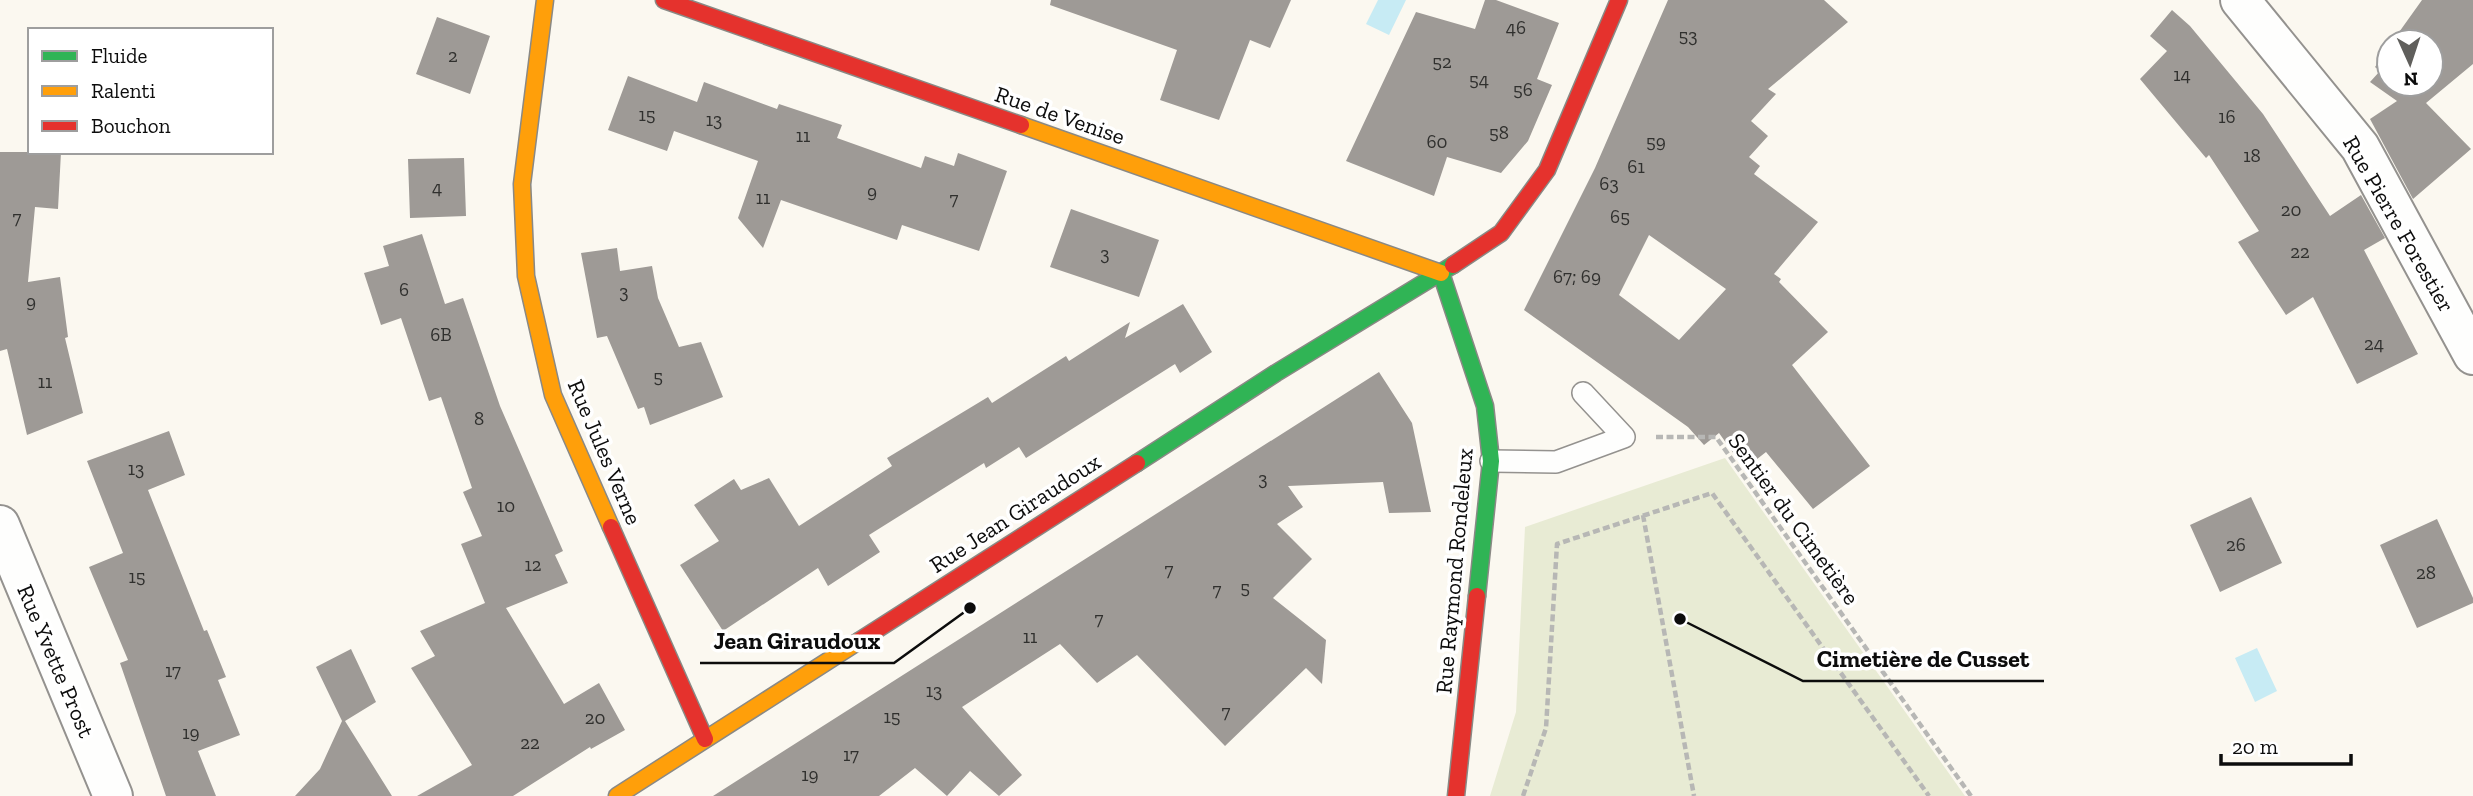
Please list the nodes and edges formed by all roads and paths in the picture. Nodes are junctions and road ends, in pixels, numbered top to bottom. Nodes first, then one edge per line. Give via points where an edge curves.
1 (545, 0) edge
2 (664, 0) edge
3 (1619, 0) edge
4 (2240, 0) edge
5 (1441, 273) junction
6 (2473, 355) edge
7 (1583, 393) dead end
8 (1625, 437) junction
9 (1491, 461) junction
10 (1643, 516) junction
11 (0, 525) edge
12 (705, 739) junction
13 (113, 796) edge
14 (617, 796) edge
15 (1456, 796) edge
16 (1523, 796) edge
17 (1694, 796) edge
18 (1929, 796) edge
19 (1971, 796) edge

1 - 12 street, Rue Jules Verne via 522,184 526,276 553,395
2 - 5 street, Rue de Venise
3 - 5 street, Rue Jean Giraudoux via 1547,170 1500,233
4 - 6 street, Rue Pierre Forestier via 2360,147
5 - 9 street, Rue Raymond Rondeleux via 1485,406
5 - 12 street, Rue Jean Giraudoux via 1276,373
7 - 8 lane
8 - 9 lane via 1556,462
8 - 19 path, Sentier du Cimetière via 1716,438
9 - 15 street, Rue Raymond Rondeleux
10 - 16 path via 1557,544 1545,728
10 - 17 path
10 - 18 path via 1712,493
11 - 13 street, Rue Yvette Prost
12 - 14 street, Rue Jean Giraudoux

